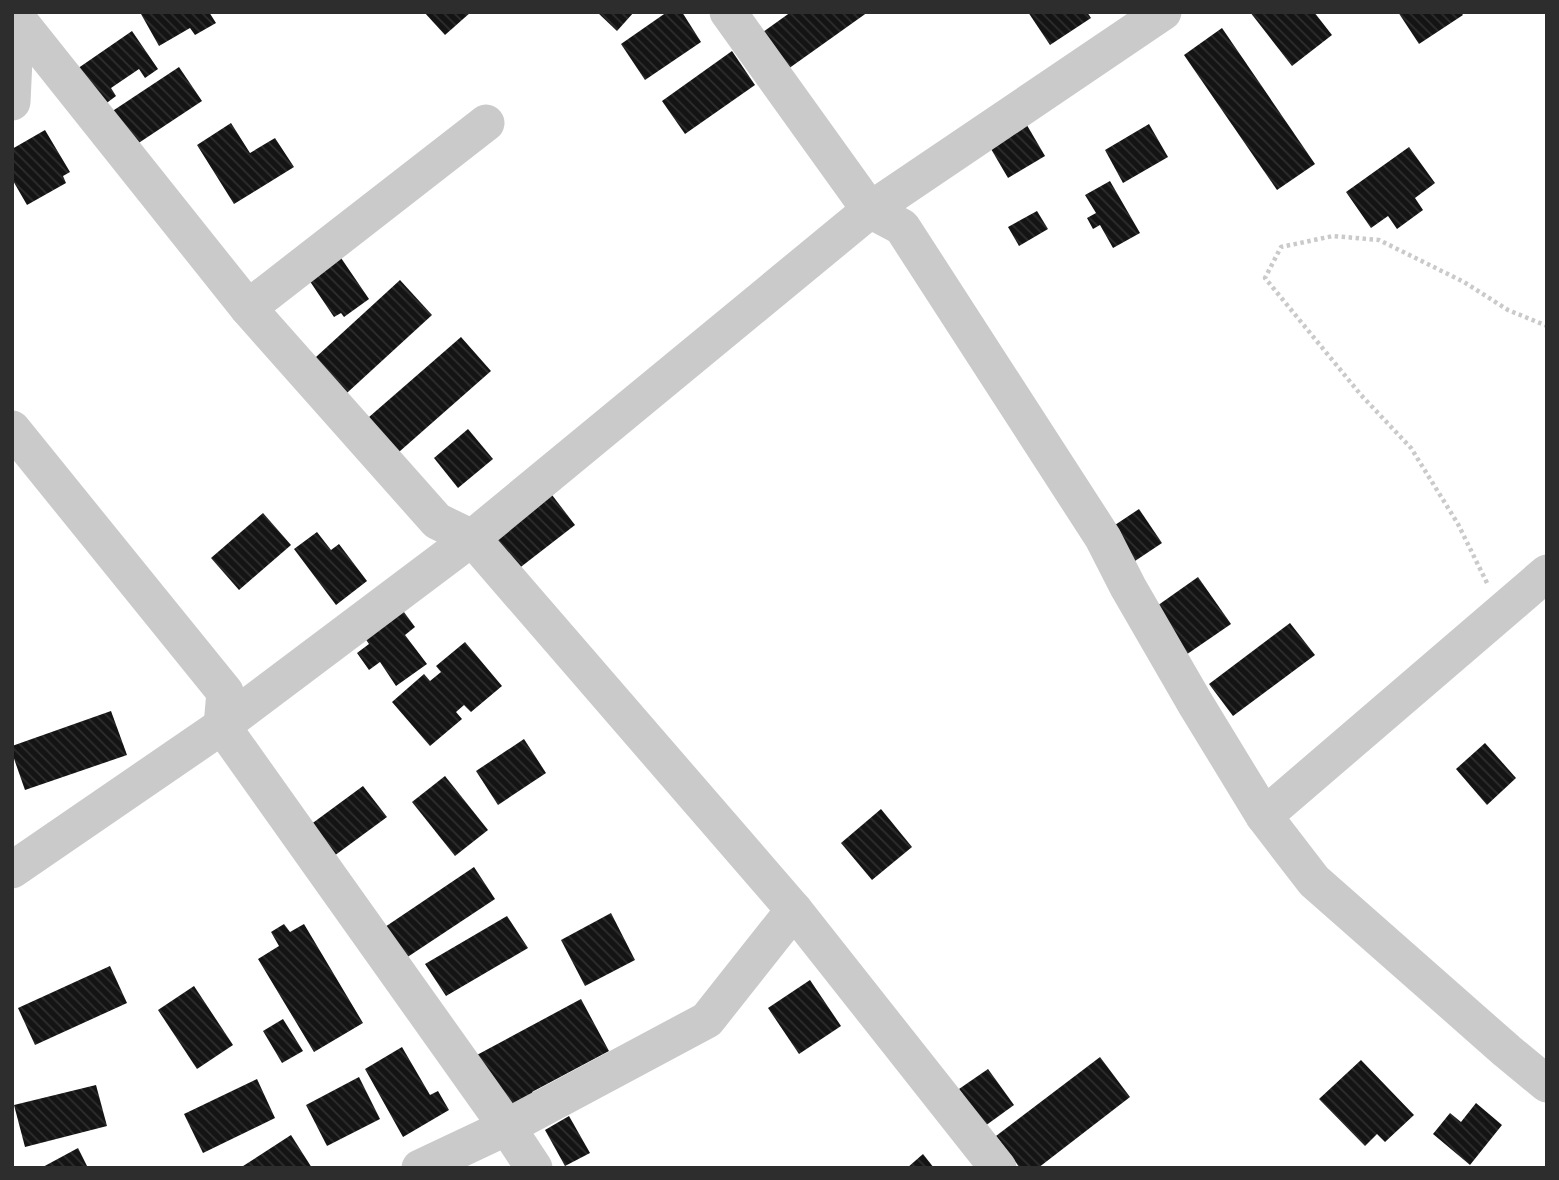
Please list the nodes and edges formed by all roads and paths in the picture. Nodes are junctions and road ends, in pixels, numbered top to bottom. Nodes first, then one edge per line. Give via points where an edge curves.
1 (728, 12) edge
2 (1163, 12) edge
3 (15, 15) edge
4 (12, 102) edge
5 (486, 123) dead end
6 (870, 210) junction
7 (248, 308) junction
8 (1547, 326) edge
9 (12, 429) edge
10 (472, 538) junction
11 (1547, 573) edge
12 (1502, 612) junction
13 (222, 726) junction
14 (1264, 816) junction
15 (12, 870) edge
16 (794, 911) junction
17 (1547, 1084) edge
18 (507, 1127) junction
19 (420, 1168) edge
20 (534, 1168) edge
21 (998, 1168) edge

1 - 6 street
2 - 6 street
3 - 4 street
3 - 7 street
5 - 7 street
6 - 10 street
6 - 14 street via 902,227 1103,538
7 - 10 street via 437,521
8 - 12 path via 1508,310 1464,282 1379,240 1333,236 1281,247 1265,278 1411,448 1458,524
9 - 13 street via 225,692
10 - 13 street
10 - 16 street
11 - 12 street
12 - 14 street
13 - 15 street
13 - 18 street
14 - 17 street via 1314,881
16 - 18 street via 706,1020
16 - 21 street
18 - 19 street
18 - 20 street

